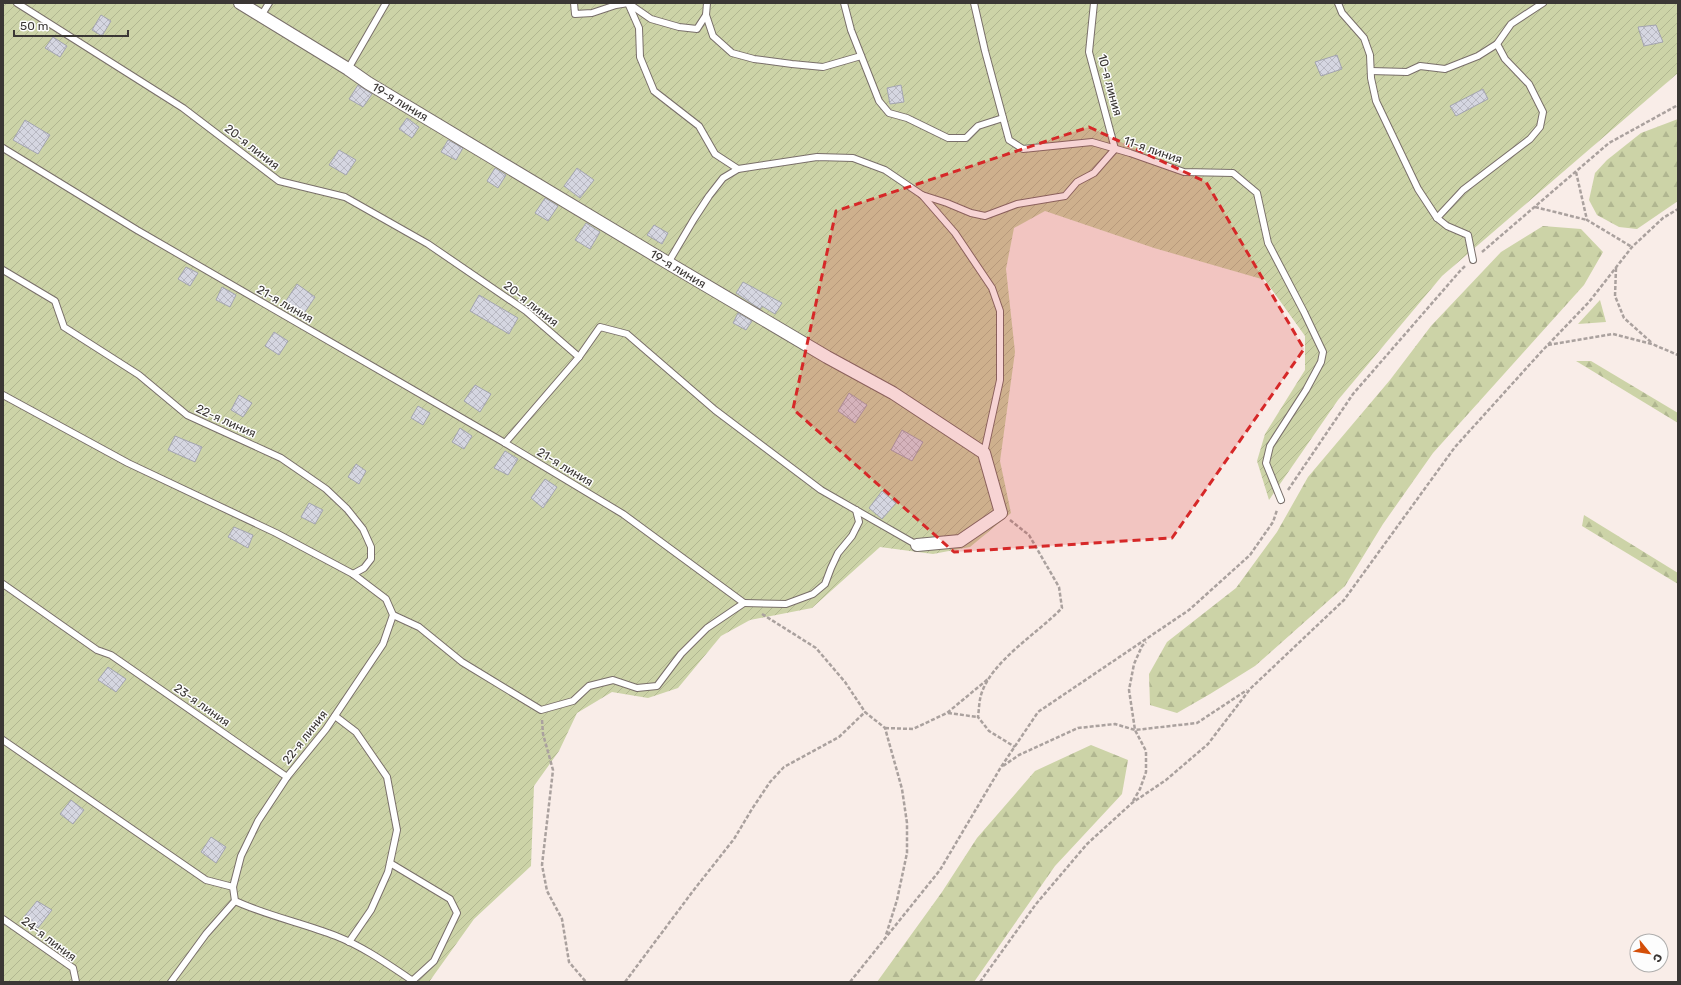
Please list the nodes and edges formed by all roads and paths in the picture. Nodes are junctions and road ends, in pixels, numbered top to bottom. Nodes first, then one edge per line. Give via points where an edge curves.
1 (18, 3) edge
2 (240, 3) edge
3 (269, 3) edge
4 (386, 3) edge
5 (574, 3) edge
6 (628, 3) edge
7 (707, 3) edge
8 (844, 3) edge
9 (974, 3) edge
10 (1094, 3) edge
11 (1338, 3) edge
12 (1543, 3) edge
13 (706, 15) junction
14 (261, 16) junction
15 (1497, 44) junction
16 (861, 56) junction
17 (348, 69) junction
18 (1371, 71) junction
19 (1678, 105) edge
20 (1003, 118) junction
21 (3, 148) edge
22 (1115, 149) junction
23 (738, 169) junction
24 (1576, 172) junction
25 (922, 195) junction
26 (1535, 207) junction
27 (1678, 209) edge
28 (1437, 218) junction
29 (1587, 220) junction
30 (1632, 247) junction
31 (1473, 260) junction
32 (668, 263) junction
33 (1616, 268) junction
34 (3, 270) edge
35 (1652, 344) junction
36 (1547, 345) junction
37 (1678, 355) edge
38 (579, 357) junction
39 (3, 395) edge
40 (505, 443) junction
41 (984, 453) junction
42 (1280, 500) junction
43 (856, 510) junction
44 (1000, 513) junction
45 (917, 545) joint
46 (353, 574) junction
47 (3, 584) edge
48 (744, 603) junction
49 (393, 615) junction
50 (1155, 634) junction
51 (989, 678) junction
52 (1250, 689) junction
53 (541, 710) junction
54 (865, 712) junction
55 (947, 713) junction
56 (335, 716) junction
57 (978, 717) junction
58 (885, 728) junction
59 (1135, 730) junction
60 (3, 740) edge
61 (1015, 747) junction
62 (1001, 767) junction
63 (287, 777) junction
64 (1132, 803) junction
65 (390, 863) junction
66 (233, 887) junction
67 (235, 901) junction
68 (3, 919) edge
69 (886, 938) junction
70 (349, 942) junction
71 (76, 982) edge
72 (171, 982) edge
73 (412, 982) edge
74 (586, 982) edge
75 (625, 982) edge
76 (850, 982) edge
77 (980, 982) edge

1 - 38 lane, 20-я линия via 183,108 279,181 346,197 428,244 526,311
2 - 14 street, 19-я линия
3 - 14 lane
4 - 17 lane
5 - 6 lane via 575,14 592,14
6 - 13 lane via 651,19 679,27 697,29
6 - 23 lane via 638,28 640,57 654,91 699,126 715,154
7 - 13 lane
8 - 16 lane
9 - 20 lane, 11-я линия
10 - 22 lane, 10-я линия via 1089,52
11 - 18 lane via 1342,13 1364,38 1370,55
12 - 15 lane via 1511,24
13 - 16 lane via 713,36 732,53 823,67
14 - 17 street, 19-я линия
15 - 18 lane via 1478,56 1445,69 1420,66 1407,72
15 - 28 lane via 1506,59 1529,84 1543,112 1540,127 1530,139 1463,190
16 - 20 lane via 879,101 889,113 907,118 948,138 966,138 978,126
17 - 32 street, 19-я линия
18 - 28 lane via 1376,101 1418,188
19 - 24 path via 1609,143
20 - 22 lane, 11-я линия via 1009,140 1023,149 1092,142
21 - 40 lane, 21-я линия via 150,238
22 - 25 lane via 1094,173 1077,182 1065,196 1016,204 985,216
22 - 42 lane, 11-я линия via 1184,172 1233,173 1256,193 1268,243 1322,352 1321,362 1306,390 1270,446 1266,463
23 - 25 lane via 817,158 853,158 885,170
23 - 32 lane via 723,178 709,196
24 - 26 path
24 - 29 path
25 - 41 lane via 955,233 980,270 992,288 1000,311 1000,380
26 - 29 path
26 - 31 path
27 - 30 path via 1663,218
28 - 31 lane via 1447,226 1468,235
29 - 30 path
30 - 33 path
31 - 42 path via 1460,271 1353,394
32 - 41 street, 19-я линия via 893,393
33 - 35 path via 1615,296 1624,318
33 - 36 path via 1589,302
34 - 46 lane, 22-я линия via 55,301 64,327 139,374 187,415 280,458 326,489 347,508 363,529 371,547 371,559 364,568
35 - 36 path via 1613,334
35 - 37 path
36 - 52 path via 1455,447 1344,600
38 - 40 lane
38 - 43 lane via 600,327 627,334 715,410 821,490
39 - 46 lane via 128,463 276,533
40 - 48 lane, 21-я линия via 623,514
41 - 44 street
42 - 50 path via 1273,522 1250,554 1189,610
43 - 45 lane
43 - 48 lane via 859,522 852,536 838,553 825,584 813,594 786,604
44 - 45 street via 960,541
44 - 51 path via 1029,535 1059,587 1062,608 1006,658
46 - 49 lane via 386,599
47 - 63 lane, 23-я линия
48 - 53 lane via 708,628 681,654 657,686 637,688 613,680 589,686 573,701
48 - 54 path via 816,648 845,682
49 - 53 lane via 419,627 462,662
49 - 56 lane, 22-я линия via 383,644
50 - 59 path via 1142,646 1134,664 1129,690
50 - 61 path via 1038,712
51 - 55 path
51 - 57 path via 981,695
52 - 59 path via 1197,723
52 - 64 path via 1208,744 1166,780
53 - 74 path via 543,734 553,770 542,864 547,891 562,920 569,962
54 - 58 path
54 - 75 path via 839,737 784,767 770,782 734,839
55 - 57 path
55 - 58 path via 913,729
56 - 63 lane, 22-я линия
56 - 65 lane via 356,732 387,777 397,830
57 - 61 path via 989,731
58 - 69 path via 902,789 907,823 907,853
59 - 62 path via 1115,724 1078,728 1019,755
59 - 64 path via 1146,751 1146,772
60 - 66 lane via 206,880
61 - 62 path
62 - 69 path via 940,870
63 - 66 lane via 258,821 241,856
64 - 77 path via 1087,844 1036,904
65 - 70 lane via 371,910
65 - 73 lane via 450,899 457,913 434,961
66 - 67 lane
67 - 70 lane via 259,912
67 - 72 lane via 206,934
68 - 71 lane, 24-я линия via 73,968
69 - 76 path
70 - 73 lane via 375,956

